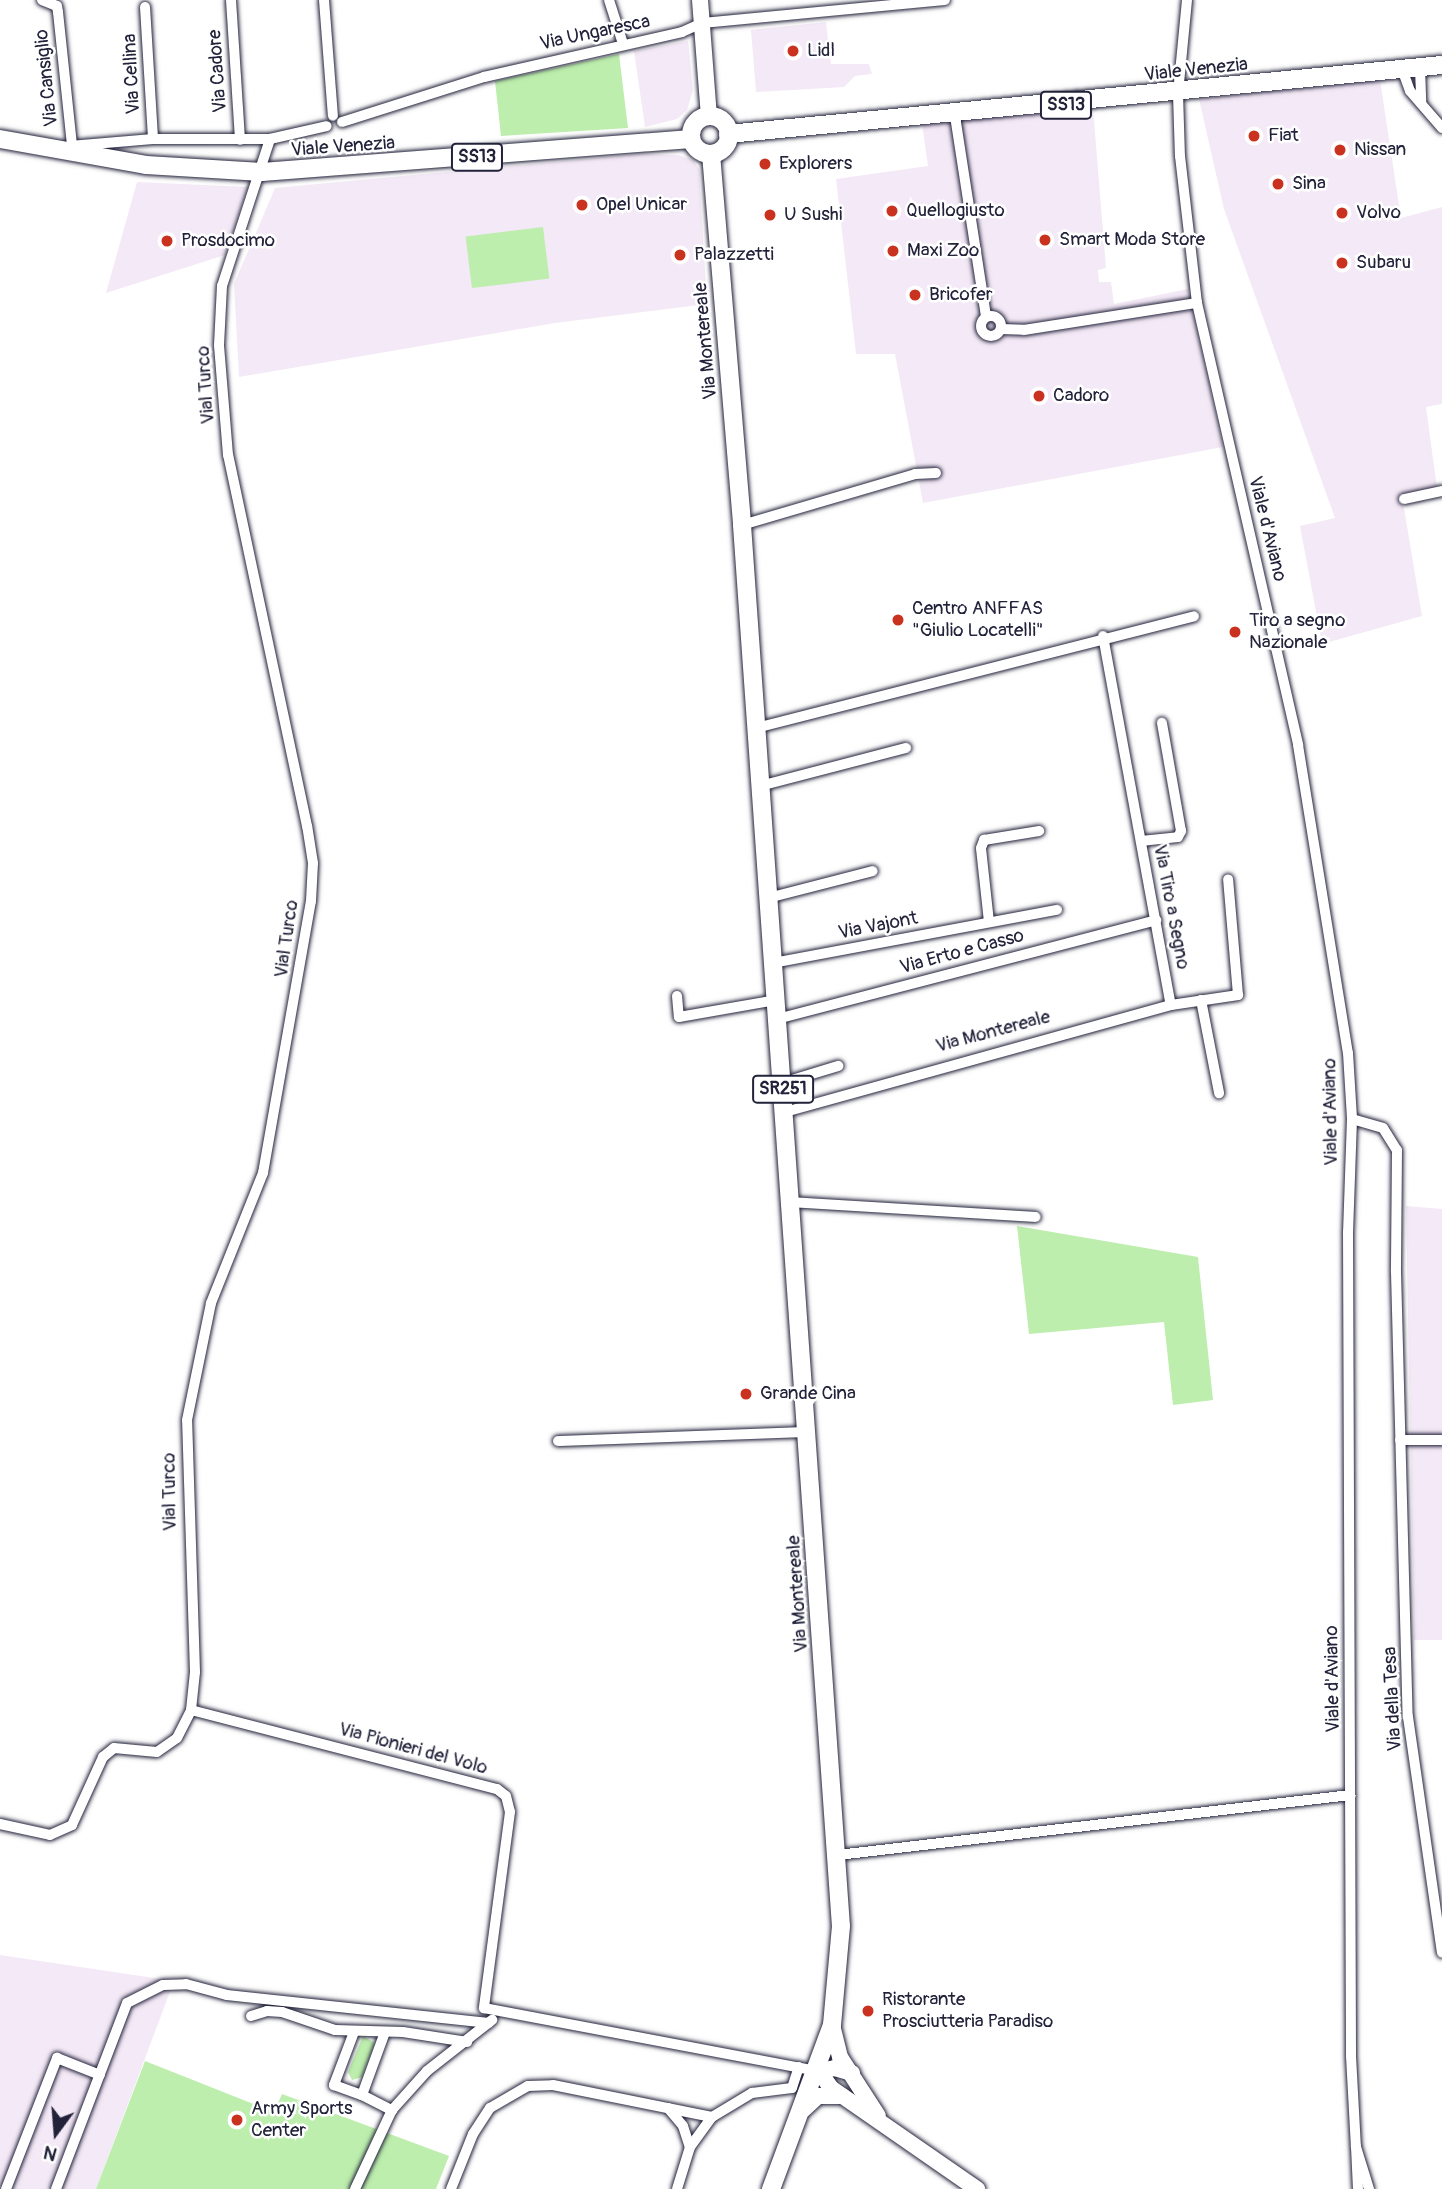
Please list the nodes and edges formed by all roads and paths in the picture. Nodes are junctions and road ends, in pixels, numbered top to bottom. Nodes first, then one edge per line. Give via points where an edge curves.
1 (42, 0) edge
2 (231, 0) edge
3 (324, 0) edge
4 (609, 0) edge
5 (701, 0) edge
6 (945, 0) edge
7 (1187, 0) edge
8 (145, 7) dead end
9 (702, 23) junction
10 (623, 44) junction
11 (1442, 65) edge
12 (1411, 68) junction
13 (1178, 94) junction
14 (1421, 103) junction
15 (955, 116) junction
16 (709, 117) junction
17 (337, 119) junction
18 (1442, 128) edge
19 (728, 134) junction
20 (153, 139) junction
21 (240, 139) junction
22 (270, 139) junction
23 (691, 139) junction
24 (0, 141) edge
25 (65, 149) junction
26 (711, 154) junction
27 (262, 172) junction
28 (1197, 303) junction
29 (986, 317) junction
30 (1001, 329) junction
31 (936, 473) dead end
32 (1442, 491) edge
33 (1404, 499) dead end
34 (742, 525) junction
35 (1194, 616) dead end
36 (1103, 636) junction
37 (1162, 723) dead end
38 (757, 727) junction
39 (905, 748) dead end
40 (760, 786) junction
41 (1039, 831) dead end
42 (1141, 841) junction
43 (873, 871) dead end
44 (1228, 879) dead end
45 (768, 898) junction
46 (1057, 910) dead end
47 (1156, 920) junction
48 (989, 922) junction
49 (773, 963) junction
50 (677, 996) dead end
51 (776, 1000) junction
52 (1201, 1000) junction
53 (1171, 1005) junction
54 (777, 1019) junction
55 (838, 1066) dead end
56 (782, 1083) junction
57 (1219, 1093) dead end
58 (785, 1112) junction
59 (1353, 1119) junction
60 (790, 1202) junction
61 (1036, 1217) dead end
62 (807, 1432) junction
63 (1401, 1440) junction
64 (1442, 1440) edge
65 (558, 1441) dead end
66 (191, 1710) junction
67 (1350, 1796) junction
68 (0, 1824) edge
69 (838, 1855) junction
70 (1442, 1953) edge
71 (502, 2011) junction
72 (251, 2016) dead end
73 (489, 2023) junction
74 (832, 2025) junction
75 (354, 2032) junction
76 (385, 2032) junction
77 (467, 2042) junction
78 (799, 2067) junction
79 (819, 2071) junction
80 (852, 2074) junction
81 (100, 2075) junction
82 (362, 2095) junction
83 (842, 2096) junction
84 (392, 2109) junction
85 (668, 2109) junction
86 (803, 2110) junction
87 (712, 2117) junction
88 (880, 2118) junction
89 (690, 2147) junction
90 (1356, 2147) junction
91 (6, 2189) edge
92 (56, 2189) edge
93 (355, 2189) edge
94 (451, 2189) edge
95 (677, 2189) edge
96 (771, 2189) edge
97 (977, 2189) edge
98 (1358, 2189) edge
99 (1369, 2189) edge

1 - 25 street, Via Cansiglio via 57,6
2 - 21 street, Via Cadore
3 - 17 street
4 - 10 street
5 - 9 main road
6 - 9 street, Via Ungaresca
7 - 13 street, Viale d'Aviano
8 - 20 street, Via Cellina
9 - 10 street, Via Ungaresca
9 - 16 main road
10 - 17 street, Via Ungaresca
11 - 12 main road, Viale Venezia / SS13
12 - 13 main road, Viale Venezia / SS13
12 - 14 street
12 - 14 street via 1405,83
13 - 15 main road, Viale Venezia / SS13
13 - 28 street, Viale d'Aviano via 1180,156
14 - 18 street
15 - 19 main road, Viale Venezia / SS13
15 - 29 street
16 - 19 main road via 724,123
16 - 23 main road via 695,123
17 - 22 street via 327,127
19 - 26 main road via 725,145
20 - 21 street
20 - 25 street
21 - 22 street
22 - 27 street, Vial Turco
23 - 26 main road via 696,148
23 - 27 main road, Viale Venezia / SS13
24 - 25 main road, Viale Venezia / SS13
25 - 27 main road, Viale Venezia / SS13 via 159,167
26 - 34 main road, Via Montereale / SR251
27 - 66 street, Vial Turco via 222,286 219,345 228,455 307,826 313,876 302,967 263,1173 211,1303 187,1420 195,1672
28 - 30 street via 1024,330
28 - 59 street, Viale d'Aviano via 1298,745 1348,1053
29 - 30 street via 998,318
29 - 30 street via 981,327 985,334 993,336
31 - 34 street via 915,474
32 - 33 street
34 - 38 main road, Via Montereale / SR251
35 - 36 street
36 - 38 street
36 - 42 street, Via Tiro a Segno
37 - 42 street via 1181,831 1178,837
38 - 40 main road, Via Montereale / SR251
39 - 40 street
40 - 45 main road, Via Montereale / SR251
41 - 48 street via 985,840 981,848
42 - 47 street, Via Tiro a Segno
43 - 45 street
44 - 52 street via 1238,995
45 - 49 main road, Via Montereale / SR251
46 - 48 street, Via Vajont
47 - 53 street, Via Tiro a Segno
47 - 54 street, Via Erto e Casso
48 - 49 street, Via Vajont
49 - 51 main road, Via Montereale / SR251
50 - 51 street via 679,1017
51 - 54 main road, Via Montereale / SR251
52 - 53 street
52 - 57 street
53 - 58 street, Via Montereale
54 - 56 main road, Via Montereale / SR251
55 - 56 street
56 - 58 main road, Via Montereale / SR251
58 - 60 main road, Via Montereale / SR251
59 - 63 street, Via della Tesa via 1383,1128 1397,1150
59 - 67 street, Viale d'Aviano via 1348,1232
60 - 61 street
60 - 62 main road, Via Montereale / SR251
62 - 65 street
62 - 69 main road, Via Montereale / SR251
63 - 64 street
63 - 70 street, Via della Tesa via 1408,1717
66 - 68 street via 177,1738 157,1752 114,1748 103,1758 72,1825 50,1835
66 - 71 street, Via Pionieri del Volo via 498,1789 506,1796 510,1812 484,2008
67 - 69 street
67 - 90 street, Viale d'Aviano
69 - 74 main road, Via Montereale / SR251 via 841,1960
71 - 73 street
71 - 78 street
72 - 75 street via 282,2012
73 - 77 street
73 - 81 street via 227,1994 186,1984 163,1985 127,2003
74 - 79 main road, Via Montereale / SR251
74 - 80 main road via 835,2043
75 - 76 street
75 - 82 street via 334,2085
76 - 77 street
76 - 82 street
77 - 84 street via 427,2071
78 - 79 street
78 - 87 street via 792,2088 752,2094
79 - 80 main road via 835,2068
79 - 83 main road
79 - 86 main road, SR251
80 - 88 main road
81 - 91 street via 57,2058
81 - 92 street
82 - 84 street
83 - 86 main road via 818,2096
83 - 88 main road
84 - 93 street
85 - 87 street
85 - 89 street via 683,2126
85 - 94 street via 553,2085 528,2086 490,2108 473,2134
86 - 96 main road, SR251
87 - 89 street
88 - 97 main road
89 - 95 street
90 - 98 street, Viale d'Aviano
90 - 99 street, Viale d'Aviano

